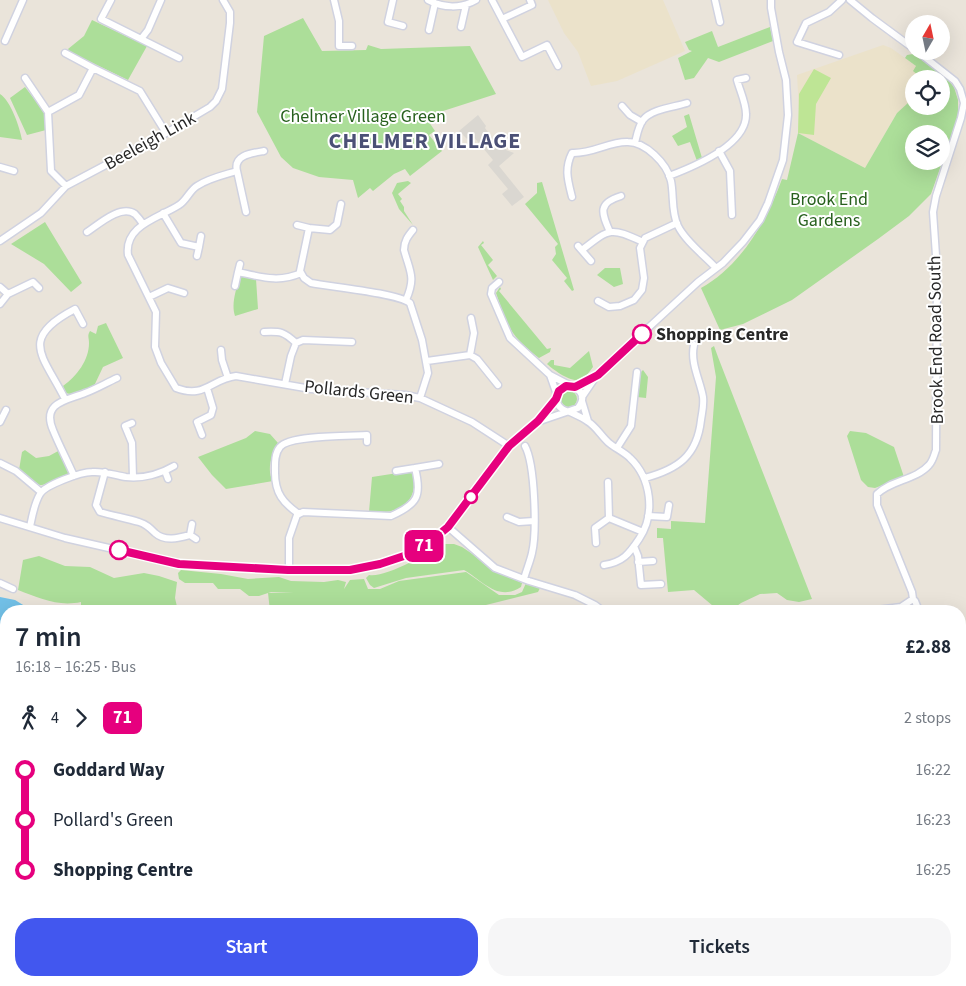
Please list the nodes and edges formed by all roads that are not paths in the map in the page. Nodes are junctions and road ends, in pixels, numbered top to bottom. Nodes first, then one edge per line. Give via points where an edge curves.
1 (23, 0) edge
2 (111, 0) edge
3 (162, 0) edge
4 (223, 0) edge
5 (334, 0) edge
6 (393, 0) edge
7 (428, 0) edge
8 (476, 0) edge
9 (492, 0) edge
10 (530, 0) edge
11 (715, 0) edge
12 (772, 0) edge
13 (842, 0) edge
14 (850, 0) edge
15 (435, 4) junction
16 (466, 5) junction
17 (502, 19) junction
18 (720, 22) dead end
19 (403, 26) dead end
20 (461, 27) dead end
21 (429, 30) dead end
22 (140, 39) junction
23 (5, 41) dead end
24 (905, 42) edge
25 (352, 46) dead end
26 (65, 53) dead end
27 (839, 55) dead end
28 (179, 58) dead end
29 (928, 60) edge
30 (558, 66) dead end
31 (93, 68) junction
32 (25, 78) dead end
33 (746, 78) dead end
34 (687, 103) dead end
35 (622, 106) dead end
36 (48, 112) junction
37 (642, 122) junction
38 (166, 133) junction
39 (635, 143) junction
40 (264, 150) dead end
41 (719, 151) junction
42 (0, 167) edge
43 (14, 171) dead end
44 (237, 171) junction
45 (669, 176) junction
46 (66, 186) junction
47 (621, 196) dead end
48 (572, 197) dead end
49 (340, 204) dead end
50 (246, 212) dead end
51 (163, 213) junction
52 (732, 215) dead end
53 (677, 223) junction
54 (143, 224) junction
55 (297, 225) dead end
56 (309, 228) junction
57 (413, 230) dead end
58 (87, 232) dead end
59 (610, 232) junction
60 (201, 236) dead end
61 (0, 241) edge
62 (643, 242) junction
63 (199, 247) junction
64 (197, 256) dead end
65 (591, 261) dead end
66 (240, 264) dead end
67 (716, 268) junction
68 (238, 272) junction
69 (301, 273) junction
70 (500, 282) dead end
71 (236, 286) dead end
72 (0, 287) edge
73 (39, 288) dead end
74 (184, 293) dead end
75 (8, 294) junction
76 (149, 298) junction
77 (406, 300) junction
78 (598, 301) dead end
79 (0, 304) edge
80 (470, 318) dead end
81 (83, 324) dead end
82 (264, 332) dead end
83 (352, 342) dead end
84 (296, 343) junction
85 (694, 345) dead end
86 (221, 350) dead end
87 (470, 355) junction
88 (427, 361) junction
89 (637, 372) dead end
90 (550, 375) junction
91 (598, 375) junction
92 (117, 378) dead end
93 (228, 378) junction
94 (285, 384) junction
95 (498, 384) dead end
96 (573, 387) junction
97 (207, 388) junction
98 (557, 397) junction
99 (420, 398) junction
100 (65, 399) junction
101 (582, 399) junction
102 (6, 410) dead end
103 (568, 412) junction
104 (538, 421) junction
105 (588, 421) junction
106 (0, 422) edge
107 (132, 423) dead end
108 (202, 435) dead end
109 (367, 442) dead end
110 (509, 446) junction
111 (525, 446) dead end
112 (617, 448) junction
113 (0, 463) edge
114 (439, 464) dead end
115 (174, 466) dead end
116 (415, 468) junction
117 (165, 471) junction
118 (396, 471) dead end
119 (105, 472) junction
120 (74, 476) junction
121 (133, 477) junction
122 (645, 478) junction
123 (168, 479) dead end
124 (608, 482) dead end
125 (41, 492) junction
126 (669, 505) dead end
127 (299, 514) junction
128 (507, 516) dead end
129 (648, 516) junction
130 (0, 518) edge
131 (609, 518) junction
132 (534, 521) junction
133 (192, 524) dead end
134 (30, 527) junction
135 (448, 527) junction
136 (643, 532) junction
137 (190, 535) junction
138 (196, 539) dead end
139 (596, 543) dead end
140 (634, 546) junction
141 (653, 561) dead end
142 (638, 562) junction
143 (604, 565) dead end
144 (288, 570) junction
145 (524, 579) junction
146 (0, 583) edge
147 (661, 584) dead end
148 (13, 589) dead end
149 (913, 599) junction
150 (595, 605) edge
151 (904, 605) edge
152 (917, 605) edge

1 - 23 street
2 - 22 street via 101,19
3 - 22 street via 148,30
4 - 38 street, Beeleigh Link via 230,12 230,23 220,96 210,107
5 - 25 street via 339,21 339,46
6 - 19 street via 388,22
7 - 15 street
8 - 16 street
9 - 17 street
10 - 17 street via 532,6
11 - 18 street
12 - 67 street via 788,94 783,160 760,220
13 - 27 street via 828,12 806,23 797,42
14 - 24 street
15 - 16 street
15 - 21 street
16 - 20 street
17 - 30 street via 522,57 547,45
22 - 28 street
26 - 31 street
29 - 149 street, Brook End Road South via 955,81 964,103 933,212 937,270 936,450 931,464 924,470 884,487 877,494 877,505
31 - 36 street via 79,95
31 - 38 street via 140,91
32 - 36 street
33 - 41 street via 737,80 745,104 745,126
34 - 37 street via 654,113
35 - 37 street
36 - 46 street via 51,171
37 - 39 street
38 - 46 street, Beeleigh Link
39 - 45 street via 652,154
39 - 48 street via 626,142 583,154 572,153 566,172
40 - 44 street via 244,155 236,163
41 - 45 street via 697,165
41 - 52 street via 730,171
42 - 43 street
44 - 50 street
44 - 51 street, Pollards Green via 196,186 181,204
45 - 53 street
46 - 61 street, Beeleigh Link via 41,213
47 - 59 street via 609,199 604,205 603,213
49 - 56 street via 337,224 330,230
51 - 54 street, Pollards Green
51 - 63 street via 181,243
53 - 62 street via 645,238
53 - 67 street
54 - 58 street via 136,215 120,213
54 - 76 street, Pollards Green via 131,237 127,248
55 - 56 street
56 - 69 street
57 - 77 street via 404,246 412,279
59 - 62 street via 617,231
59 - 65 street via 580,248
60 - 63 street
62 - 78 street via 640,248 644,278 642,290 634,300 620,306 609,307
63 - 64 street
66 - 68 street
67 - 91 street
68 - 69 street via 278,279 289,279
68 - 71 street
69 - 77 street via 311,283
70 - 90 street via 492,288 491,294 504,328 510,338
72 - 75 street
73 - 75 street via 33,282
74 - 76 street via 168,288
75 - 79 street
76 - 97 street, Pollards Green via 156,312 155,347 176,388 192,392
77 - 88 street via 412,307
80 - 87 street via 474,333
81 - 100 street via 75,310 50,324 40,342 41,355
82 - 84 street via 278,331
83 - 84 street via 303,340
84 - 94 street
85 - 122 street via 692,356 703,398 698,438 682,462
86 - 93 street
87 - 88 street
87 - 95 street
88 - 99 street via 428,374
89 - 112 street via 631,426
90 - 96 street
90 - 98 street
91 - 96 street
91 - 101 street
92 - 100 street
93 - 94 street, Pollards Green via 243,376
93 - 97 street, Pollards Green
94 - 99 street, Pollards Green
96 - 98 street via 562,388
96 - 101 street
97 - 108 street via 213,408 211,415 197,422
98 - 103 street via 559,407
98 - 104 street
99 - 110 street, Pollards Green via 472,422
100 - 120 street via 53,408 50,418
101 - 103 street via 578,408
101 - 105 street
102 - 106 street
103 - 104 street
103 - 105 street
104 - 110 street
105 - 112 street
107 - 121 street via 125,426 132,443
109 - 127 street via 366,435 301,438 280,446 276,456 279,496
110 - 135 street
111 - 132 street via 530,458
112 - 122 street via 638,466
113 - 125 street via 16,471
114 - 116 street
115 - 117 street
116 - 118 street
116 - 127 street via 419,492 413,502 392,516
117 - 121 street
117 - 123 street
119 - 120 street
119 - 121 street
119 - 137 street via 96,505 100,512 140,522 166,538
120 - 125 street
122 - 129 street via 650,503
124 - 131 street
125 - 134 street
126 - 129 street via 667,517
127 - 144 street via 292,526
128 - 132 street via 515,521
129 - 136 street
130 - 134 street
131 - 136 street
131 - 139 street via 595,528
132 - 145 street via 532,552
133 - 137 street
134 - 144 street via 179,564
135 - 144 street via 415,551 380,564 350,570
135 - 145 street via 495,568
136 - 140 street
137 - 138 street
140 - 142 street
140 - 143 street via 625,558
141 - 142 street
142 - 147 street via 641,585
145 - 150 street
146 - 148 street
149 - 151 street
149 - 152 street, Brook End Road South

